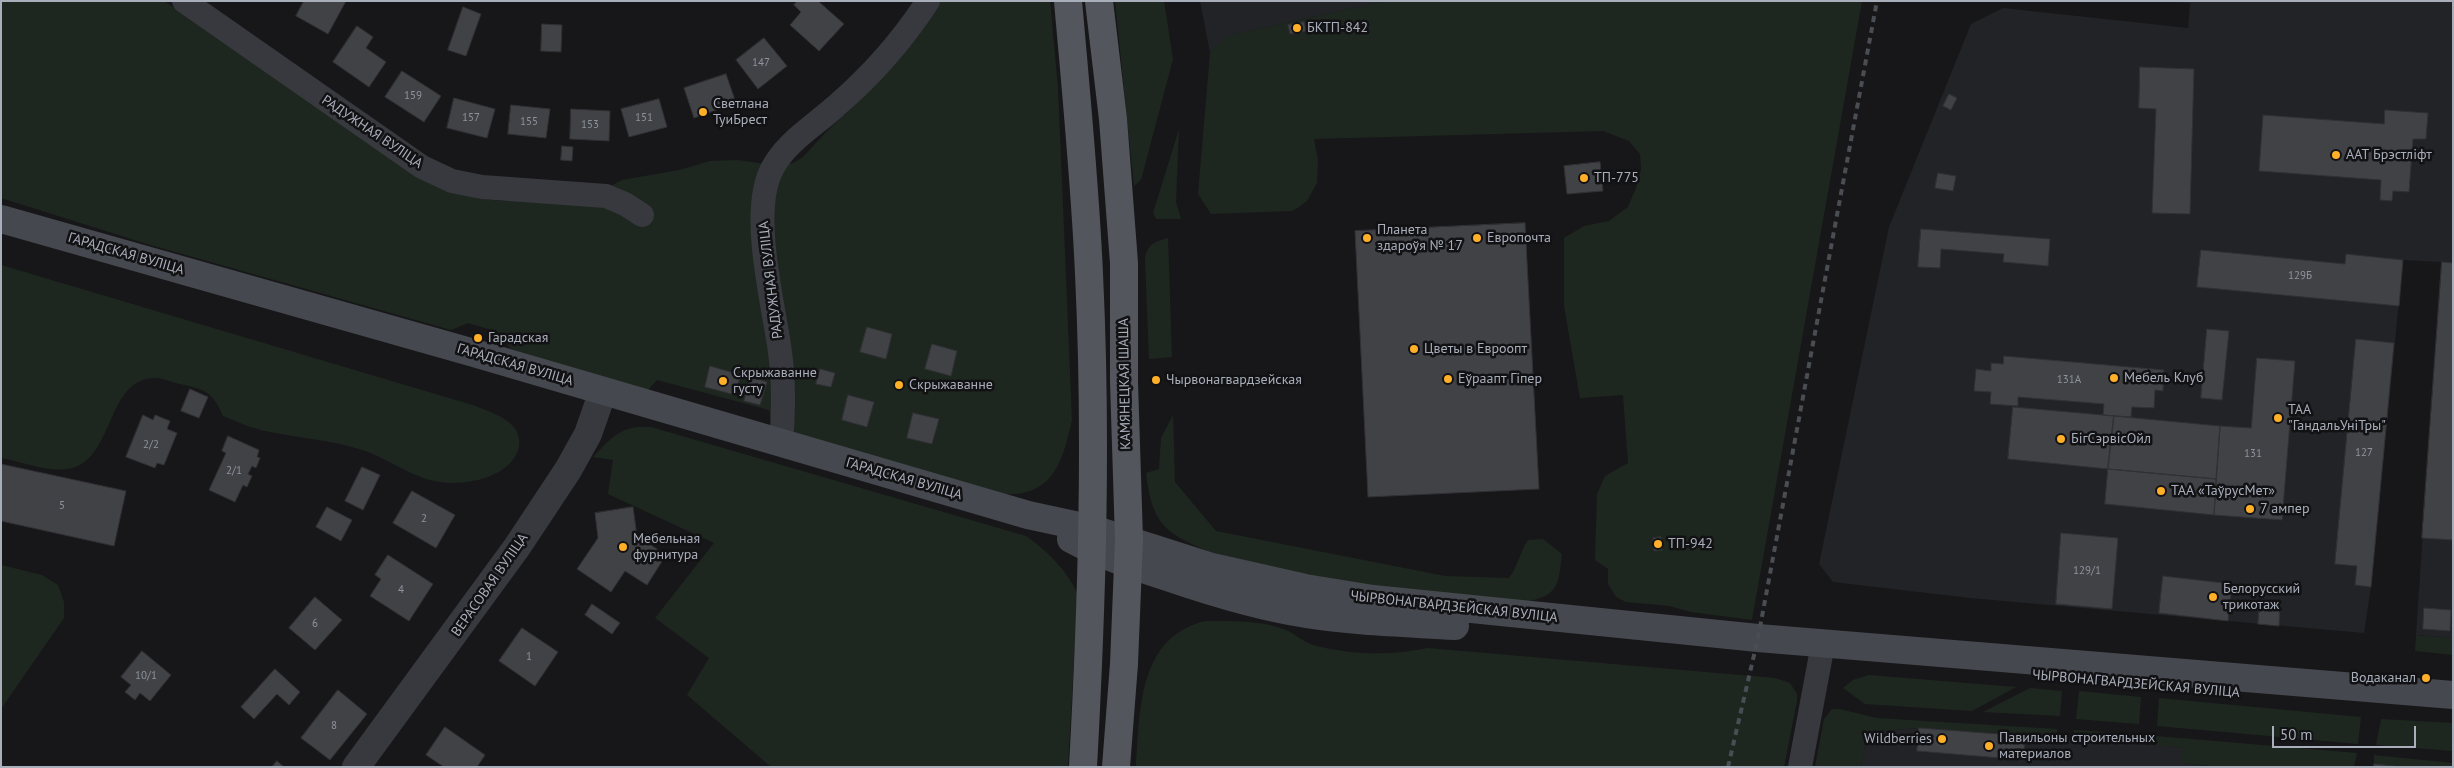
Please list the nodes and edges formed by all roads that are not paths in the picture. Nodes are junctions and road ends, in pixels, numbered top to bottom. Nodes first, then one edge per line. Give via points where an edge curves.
1 (184, 1) edge
2 (928, 1) edge
3 (1068, 1) edge
4 (1099, 1) edge
5 (642, 215) dead end
6 (1, 219) edge
7 (603, 391) junction
8 (780, 442) junction
9 (1092, 540) junction
10 (1128, 552) junction
11 (1821, 650) junction
12 (2453, 695) edge
13 (2453, 709) edge
14 (356, 767) edge
15 (1083, 767) edge
16 (1116, 767) edge
17 (1800, 767) edge

1 - 5 street, РАДУЖНАЯ ВУЛІЦА via 422,167 452,180 482,187 606,196
2 - 8 street, РАДУЖНАЯ ВУЛІЦА via 906,34 876,69 784,152 772,170 764,192 764,247 783,384
3 - 9 main road via 1089,274
4 - 10 main road, КАМЯНЕЦКАЯ ШАША via 1113,119 1124,263
6 - 7 main road, ГАРАДСКАЯ ВУЛІЦА
7 - 8 main road, ГАРАДСКАЯ ВУЛІЦА
7 - 14 street, ВЕРАСОВАЯ ВУЛІЦА via 588,434 521,542
8 - 9 main road, ГАРАДСКАЯ ВУЛІЦА via 1028,515
9 - 10 main road, ЧЫРВОНАГВАРДЗЕЙСКАЯ ВУЛІЦА
9 - 15 main road
10 - 11 main road, ЧЫРВОНАГВАРДЗЕЙСКАЯ ВУЛІЦА via 1347,595
10 - 16 main road, КАМЯНЕЦКАЯ ШАША
11 - 12 main road, ЧЫРВОНАГВАРДЗЕЙСКАЯ ВУЛІЦА
11 - 13 main road, ЧЫРВОНАГВАРДЗЕЙСКАЯ ВУЛІЦА
11 - 17 street

